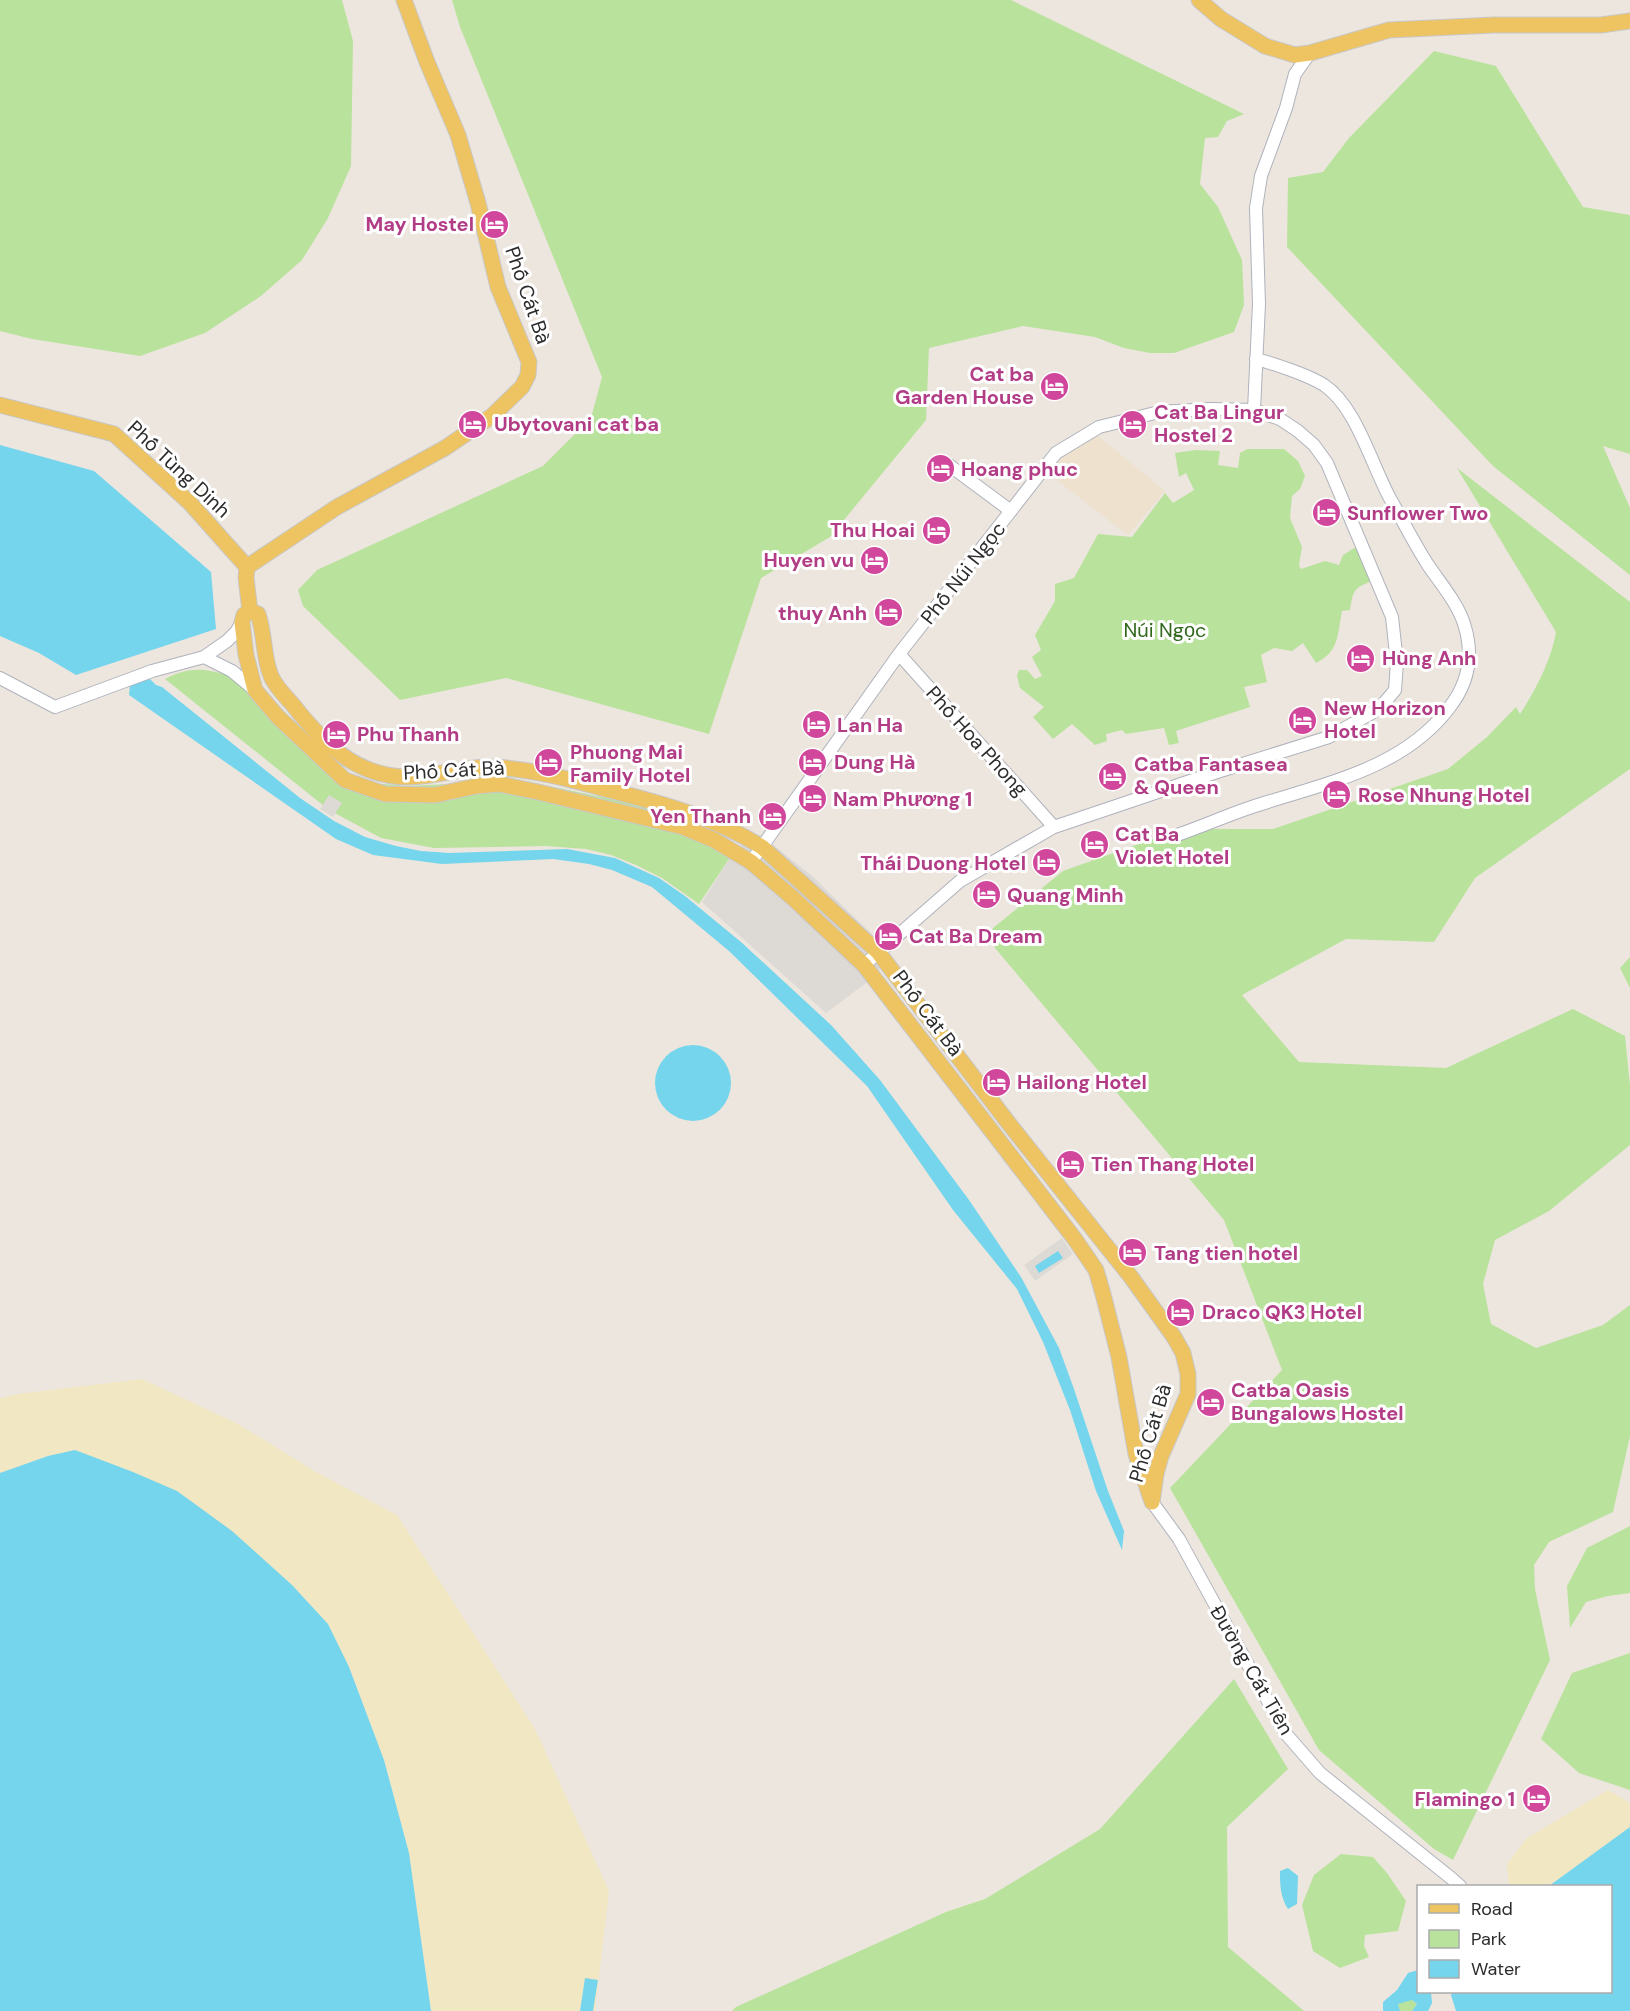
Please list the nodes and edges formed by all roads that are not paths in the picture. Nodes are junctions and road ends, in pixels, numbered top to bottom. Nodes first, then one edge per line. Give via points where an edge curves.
1 (404, 0) edge
2 (1198, 0) edge
3 (1630, 21) edge
4 (1281, 52) junction
5 (1311, 53) junction
6 (1295, 74) junction
7 (1256, 359) junction
8 (0, 405) edge
9 (1254, 410) junction
10 (949, 465) dead end
11 (1011, 511) junction
12 (247, 567) junction
13 (246, 616) junction
14 (899, 654) junction
15 (204, 657) junction
16 (0, 678) edge
17 (271, 678) junction
18 (255, 690) junction
19 (372, 773) junction
20 (562, 778) junction
21 (366, 788) junction
22 (557, 796) junction
23 (1054, 827) junction
24 (1177, 836) dead end
25 (762, 847) junction
26 (751, 862) junction
27 (878, 952) junction
28 (864, 965) junction
29 (1010, 1125) junction
30 (995, 1136) junction
31 (1152, 1502) junction
32 (1458, 1885) edge

1 - 12 main road, Phố Cát Bà via 458,135 498,287 529,362 528,375 522,387 492,416 445,448 337,507
2 - 4 main road via 1221,19
3 - 5 main road via 1389,30
4 - 5 main road
4 - 6 street
5 - 6 street
6 - 7 street via 1261,176 1256,208
7 - 9 street
7 - 24 street via 1324,385 1352,417 1388,494 1461,616 1466,629 1468,668 1460,693 1435,725 1391,757 1348,778
8 - 12 main road, Phố Tùng Dinh via 114,434 190,503
9 - 11 street, Phố Núi Ngọc via 1159,412 1099,427 1056,453
9 - 23 street, Phố Núi Ngọc via 1280,419 1298,431 1327,463 1392,617 1397,663 1395,690 1379,709 1337,733
10 - 11 street
11 - 14 street, Phố Núi Ngọc
12 - 13 main road, Phố Cát Bà
13 - 15 street via 227,641
13 - 17 main road, Phố Cát Bà via 258,614
13 - 18 main road, Phố Cát Bà via 246,655
14 - 23 street, Phố Hoa Phong
14 - 25 street, Phố Núi Ngọc
15 - 16 street via 122,681 55,707
15 - 18 street via 232,670
17 - 18 main road
17 - 19 main road, Phố Cát Bà via 307,723 342,756
18 - 21 main road, Phố Cát Bà via 345,780
19 - 20 main road, Phố Cát Bà via 408,777 494,767
19 - 21 main road
20 - 22 main road
20 - 25 main road, Phố Cát Bà via 687,812
21 - 22 main road, Phố Cát Bà via 385,794 435,795 499,784
22 - 26 main road, Phố Cát Bà via 683,827
23 - 27 street, Phố Núi Ngọc via 960,880
25 - 26 street, Phố Núi Ngọc
25 - 27 main road, Phố Cát Bà
26 - 28 main road, Phố Cát Bà
27 - 28 street
27 - 29 main road, Phố Cát Bà
28 - 30 main road, Phố Cát Bà
29 - 30 main road
29 - 31 main road, Phố Cát Bà via 1131,1277 1183,1353 1188,1394 1161,1456
30 - 31 main road, Phố Cát Bà via 1096,1270 1119,1357 1137,1454
31 - 32 street, Đường Cát Tiên via 1179,1539 1286,1734 1320,1773

